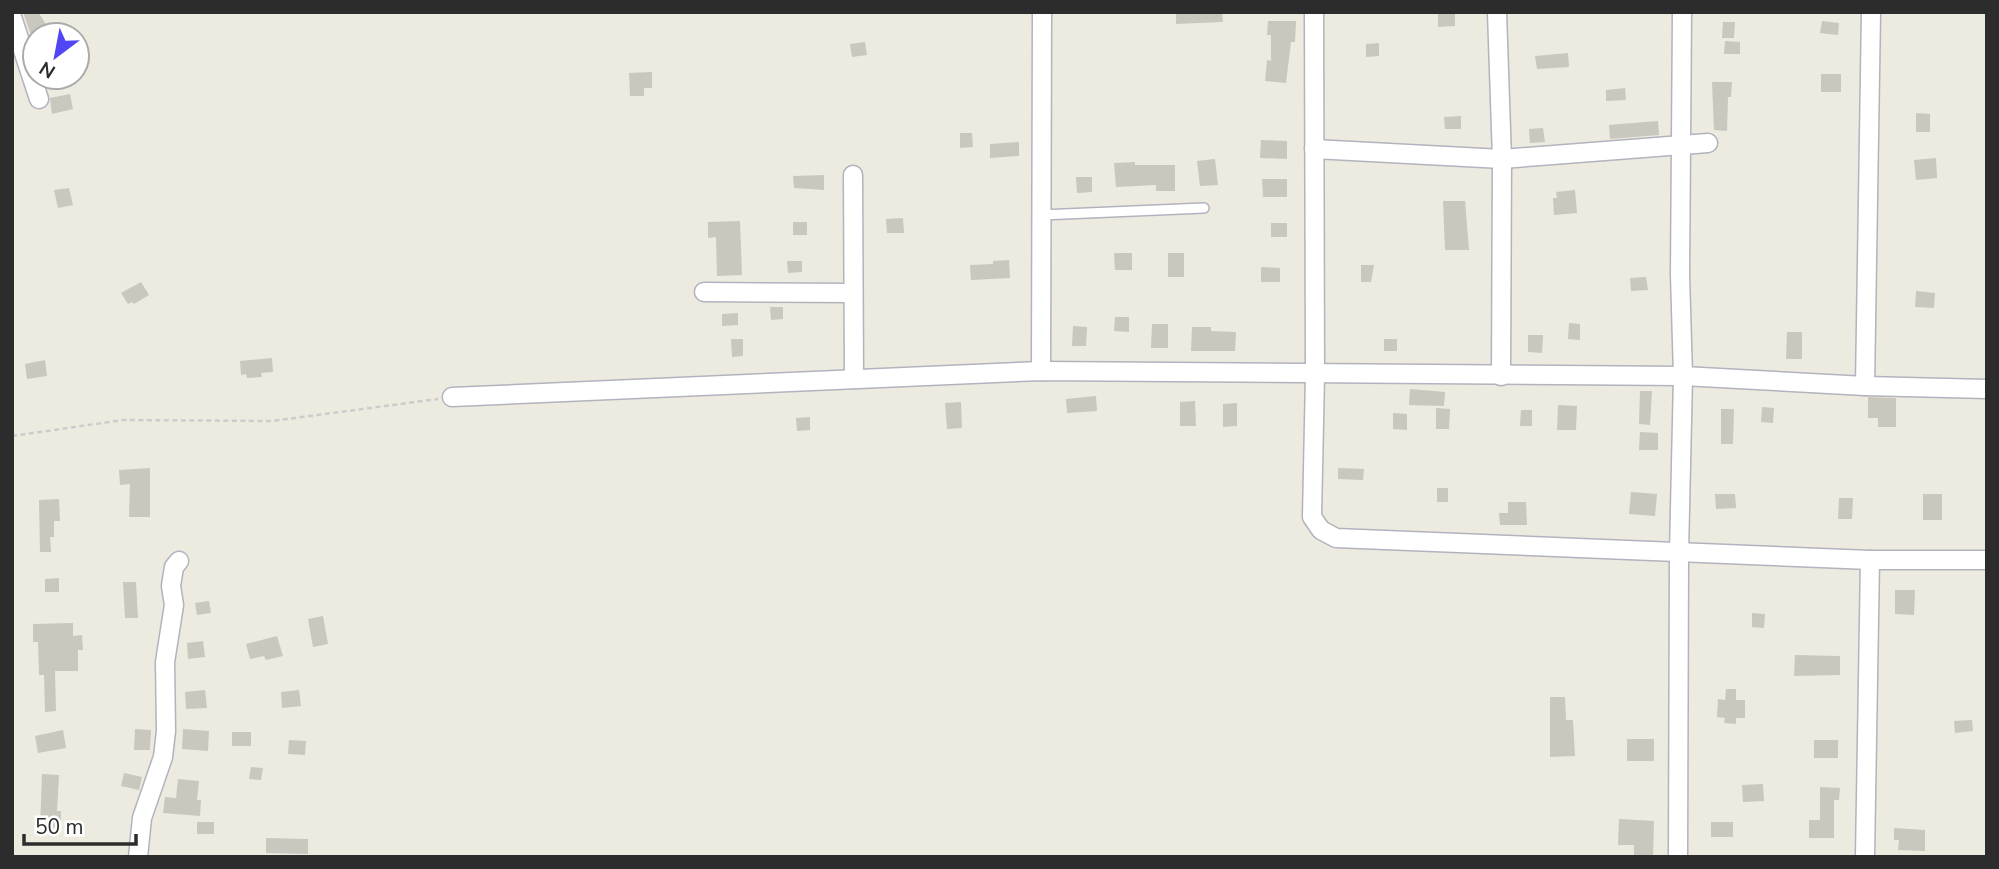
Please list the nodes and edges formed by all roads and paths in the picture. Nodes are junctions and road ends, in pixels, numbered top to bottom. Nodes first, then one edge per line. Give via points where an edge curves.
1 (1042, 12) edge
2 (1314, 12) edge
3 (1497, 12) edge
4 (1682, 12) edge
5 (1871, 12) edge
6 (12, 16) edge
7 (39, 99) dead end
8 (1681, 143) junction
9 (1708, 143) dead end
10 (1314, 149) junction
11 (1502, 159) junction
12 (853, 175) dead end
13 (1203, 208) dead end
14 (1041, 215) junction
15 (704, 292) dead end
16 (853, 293) junction
17 (1041, 371) junction
18 (1315, 375) junction
19 (1501, 376) junction
20 (1683, 376) junction
21 (854, 379) junction
22 (1865, 386) junction
23 (1987, 389) edge
24 (452, 397) joint
25 (12, 436) edge
26 (1679, 553) junction
27 (1870, 560) junction
28 (1987, 560) edge
29 (179, 561) dead end
30 (138, 857) edge
31 (1678, 857) edge
32 (1865, 857) edge

1 - 14 street
2 - 10 street
3 - 11 street
4 - 8 street
5 - 22 street
6 - 7 street
8 - 9 street
8 - 11 street
8 - 20 street
10 - 11 street
10 - 18 street
11 - 19 street
12 - 16 street
13 - 14 lane
14 - 17 street
15 - 16 street
16 - 21 street
17 - 18 street
17 - 21 street
18 - 19 street
18 - 26 street via 1312,517 1321,530 1336,538
19 - 20 street
20 - 22 street
20 - 26 street
21 - 24 street
22 - 23 street
24 - 25 path via 272,421 123,420
26 - 27 street
26 - 31 street
27 - 28 street
27 - 32 street
29 - 30 street via 171,586 174,605 165,662 163,757 142,818

